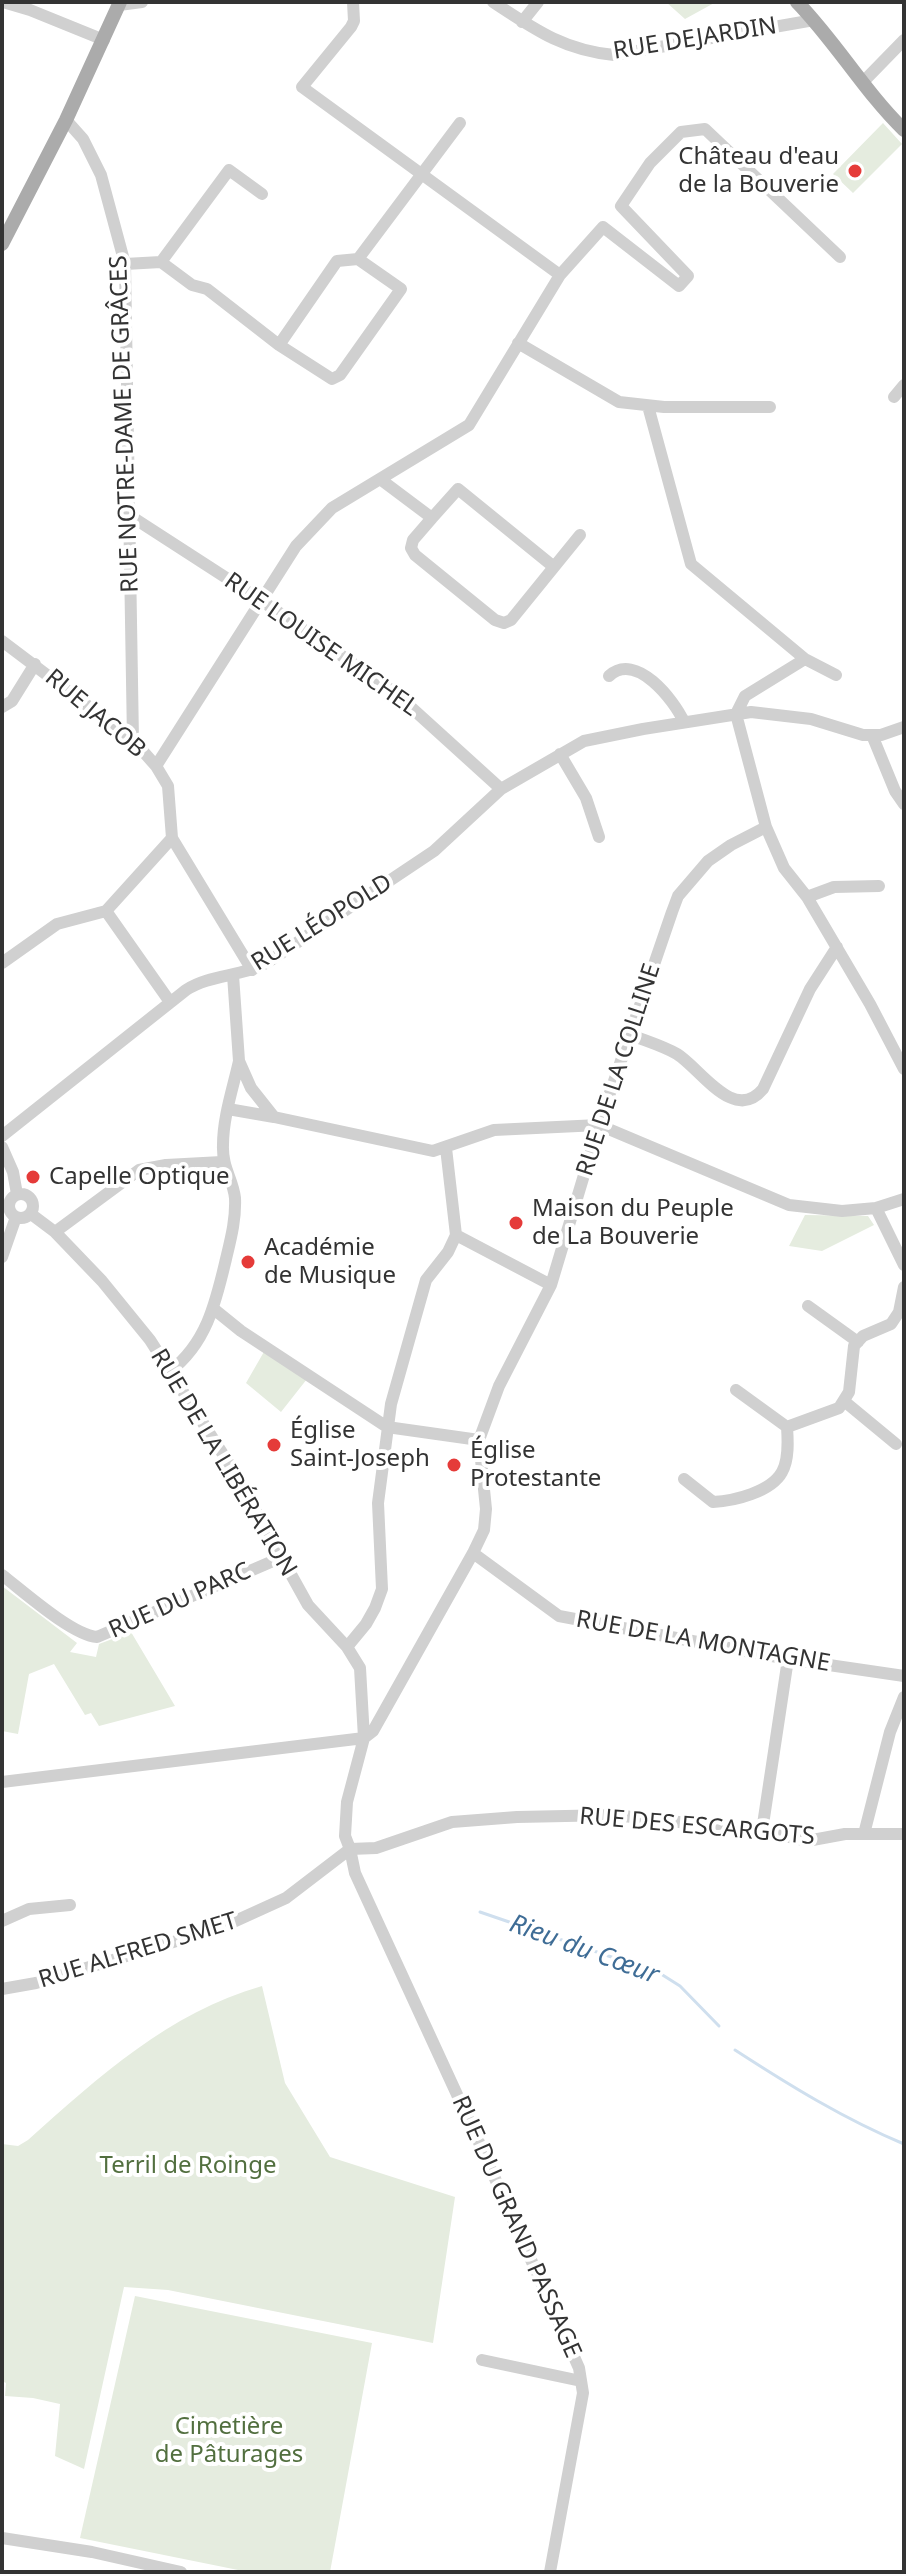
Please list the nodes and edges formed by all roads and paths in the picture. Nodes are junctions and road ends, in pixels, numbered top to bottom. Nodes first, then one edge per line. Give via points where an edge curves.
1 (3, 2) edge
2 (142, 2) edge
3 (353, 2) edge
4 (493, 2) edge
5 (538, 2) edge
6 (797, 2) edge
7 (119, 4) edge
8 (814, 20) junction
9 (522, 22) junction
10 (104, 40) junction
11 (904, 40) edge
12 (863, 82) junction
13 (66, 120) junction
14 (460, 123) dead end
15 (904, 130) edge
16 (420, 173) junction
17 (262, 194) dead end
18 (621, 206) junction
19 (603, 227) junction
20 (2, 244) edge
21 (840, 257) dead end
22 (358, 259) junction
23 (161, 262) junction
24 (125, 264) junction
25 (560, 275) junction
26 (518, 343) junction
27 (279, 345) junction
28 (904, 385) edge
29 (894, 397) dead end
30 (648, 406) junction
31 (770, 407) dead end
32 (380, 479) junction
33 (129, 515) junction
34 (432, 518) junction
35 (580, 535) dead end
36 (554, 567) junction
37 (262, 601) junction
38 (2, 641) edge
39 (805, 659) junction
40 (35, 664) junction
41 (836, 675) dead end
42 (609, 676) dead end
43 (2, 707) edge
44 (736, 714) junction
45 (684, 722) junction
46 (904, 727) edge
47 (872, 735) junction
48 (133, 740) junction
49 (560, 754) junction
50 (156, 766) junction
51 (501, 789) junction
52 (900, 789) edge
53 (904, 804) edge
54 (766, 827) junction
55 (599, 837) dead end
56 (172, 838) junction
57 (879, 886) dead end
58 (807, 897) junction
59 (106, 911) junction
60 (837, 947) junction
61 (2, 963) edge
62 (252, 970) junction
63 (233, 975) junction
64 (170, 1002) junction
65 (631, 1035) junction
66 (239, 1061) junction
67 (904, 1069) edge
68 (228, 1109) junction
69 (274, 1117) junction
70 (599, 1125) junction
71 (2, 1136) edge
72 (2, 1147) edge
73 (446, 1148) junction
74 (222, 1162) junction
75 (17, 1194) junction
76 (904, 1199) edge
77 (876, 1208) junction
78 (31, 1214) junction
79 (16, 1217) junction
80 (55, 1232) junction
81 (6, 1234) edge
82 (456, 1235) junction
83 (2, 1257) edge
84 (904, 1265) edge
85 (551, 1285) junction
86 (904, 1287) edge
87 (808, 1306) dead end
88 (215, 1310) junction
89 (899, 1322) edge
90 (858, 1342) junction
91 (170, 1371) junction
92 (736, 1390) dead end
93 (844, 1401) junction
94 (387, 1427) junction
95 (787, 1427) junction
96 (479, 1440) junction
97 (896, 1444) dead end
98 (684, 1479) dead end
99 (473, 1553) junction
100 (280, 1558) junction
101 (2, 1575) edge
102 (347, 1647) junction
103 (788, 1659) junction
104 (904, 1676) edge
105 (904, 1697) edge
106 (364, 1738) junction
107 (2, 1782) edge
108 (762, 1831) junction
109 (864, 1834) junction
110 (904, 1834) edge
111 (350, 1849) junction
112 (70, 1905) dead end
113 (2, 1921) edge
114 (2, 1989) edge
115 (482, 2360) dead end
116 (581, 2381) junction
117 (2, 2538) edge
118 (181, 2572) edge
119 (550, 2572) edge

1 - 10 street
2 - 7 street
3 - 16 street via 351,27 302,87
4 - 9 street, RUE DEJARDIN
5 - 9 street
6 - 8 main road
7 - 10 main road
8 - 9 street, RUE DEJARDIN via 614,55 564,45
8 - 12 main road
10 - 13 main road
11 - 12 street
12 - 15 main road
13 - 20 main road
13 - 24 street, RUE NOTRE-DAME DE GRÂCES via 83,139 101,175
14 - 16 street
16 - 22 street
16 - 25 street
17 - 23 street via 229,170
18 - 19 street
18 - 19 street via 688,276 679,286
18 - 21 street via 650,163 681,132 705,129
19 - 25 street
22 - 27 street via 337,261
22 - 27 street via 401,289 340,375 327,378
23 - 24 street
23 - 27 street via 192,285 207,289
24 - 33 street, RUE NOTRE-DAME DE GRÂCES
25 - 26 street
26 - 30 street via 612,400
26 - 32 street via 469,425
28 - 29 street
30 - 31 street
30 - 39 street via 691,564
32 - 34 street
32 - 37 street via 314,524
33 - 37 street, RUE LOUISE MICHEL
33 - 48 street, RUE NOTRE-DAME DE GRÂCES
34 - 36 street via 458,489
34 - 36 street via 413,540 415,555 495,620 511,620
35 - 36 street
37 - 50 street
37 - 51 street, RUE LOUISE MICHEL via 393,691
38 - 40 street, RUE JACOB
39 - 41 street
39 - 44 street via 745,696
40 - 43 street via 12,701
40 - 48 street, RUE JACOB
42 - 45 street via 624,669 650,679 669,695
44 - 45 street, RUE LÉOPOLD
44 - 47 street, RUE LÉOPOLD via 780,714
44 - 54 street
45 - 49 street, RUE LÉOPOLD via 595,737
46 - 47 street, RUE LÉOPOLD
47 - 52 street
48 - 50 street, RUE JACOB
49 - 51 street, RUE LÉOPOLD
49 - 55 street via 586,798
50 - 56 street, RUE JACOB via 168,786
51 - 62 street, RUE LÉOPOLD via 434,851
52 - 53 street
54 - 58 street via 784,868
54 - 65 street, RUE DE LA COLLINE via 708,861 678,896
56 - 59 street
56 - 62 street, RUE JACOB
57 - 58 street via 834,887
58 - 60 street
59 - 61 street via 57,924
59 - 64 street
60 - 65 street via 753,1099 724,1094 678,1055
60 - 67 street
62 - 63 street, RUE LÉOPOLD
63 - 64 street, RUE LÉOPOLD via 200,982
63 - 66 street
64 - 71 street, RUE LÉOPOLD
65 - 70 street, RUE DE LA COLLINE
66 - 68 street
66 - 69 street via 251,1088
68 - 69 street
68 - 74 street
69 - 73 street via 433,1151
70 - 73 street via 494,1130
70 - 77 street via 789,1205 842,1211
70 - 85 street, RUE DE LA COLLINE
72 - 75 street
73 - 82 street
74 - 80 street via 139,1170
74 - 88 street via 235,1195 234,1225
75 - 78 street via 31,1199
75 - 79 street via 8,1204
76 - 77 street
77 - 84 street
78 - 79 street
78 - 80 street, RUE DE LA LIBÉRATION
79 - 81 street
80 - 91 street, RUE DE LA LIBÉRATION via 129,1312
81 - 83 street
82 - 85 street
82 - 94 street via 426,1280
85 - 96 street, RUE DE LA COLLINE via 499,1386
86 - 89 street
87 - 90 street
88 - 91 street via 184,1360
88 - 94 street
89 - 90 street
90 - 93 street
91 - 100 street, RUE DE LA LIBÉRATION
92 - 95 street
93 - 95 street via 839,1408
93 - 97 street
94 - 96 street
94 - 102 street via 378,1503 382,1589 366,1624
95 - 98 street via 781,1475 763,1488 713,1502
96 - 99 street, RUE DE LA COLLINE via 486,1509 484,1530
99 - 103 street, RUE DE LA MONTAGNE via 559,1616
99 - 106 street, RUE DE LA COLLINE via 373,1731
100 - 101 street, RUE DU PARC via 97,1637 75,1630
100 - 102 street, RUE DE LA LIBÉRATION via 308,1605
102 - 106 street, RUE DE LA LIBÉRATION via 360,1668
103 - 104 street, RUE DE LA MONTAGNE
103 - 108 street
105 - 109 street
106 - 107 street
106 - 111 street via 347,1802 345,1836
108 - 109 street, RUE DES ESCARGOTS via 807,1841
108 - 111 street, RUE DES ESCARGOTS via 614,1815 517,1817 452,1822 376,1848
109 - 110 street, RUE DES ESCARGOTS
111 - 114 street, RUE ALFRED SMET via 286,1898 220,1928
111 - 116 street, RUE DU GRAND PASSAGE via 355,1873
112 - 113 street via 29,1909
115 - 116 street
116 - 119 street, RUE DU GRAND PASSAGE
117 - 118 street

